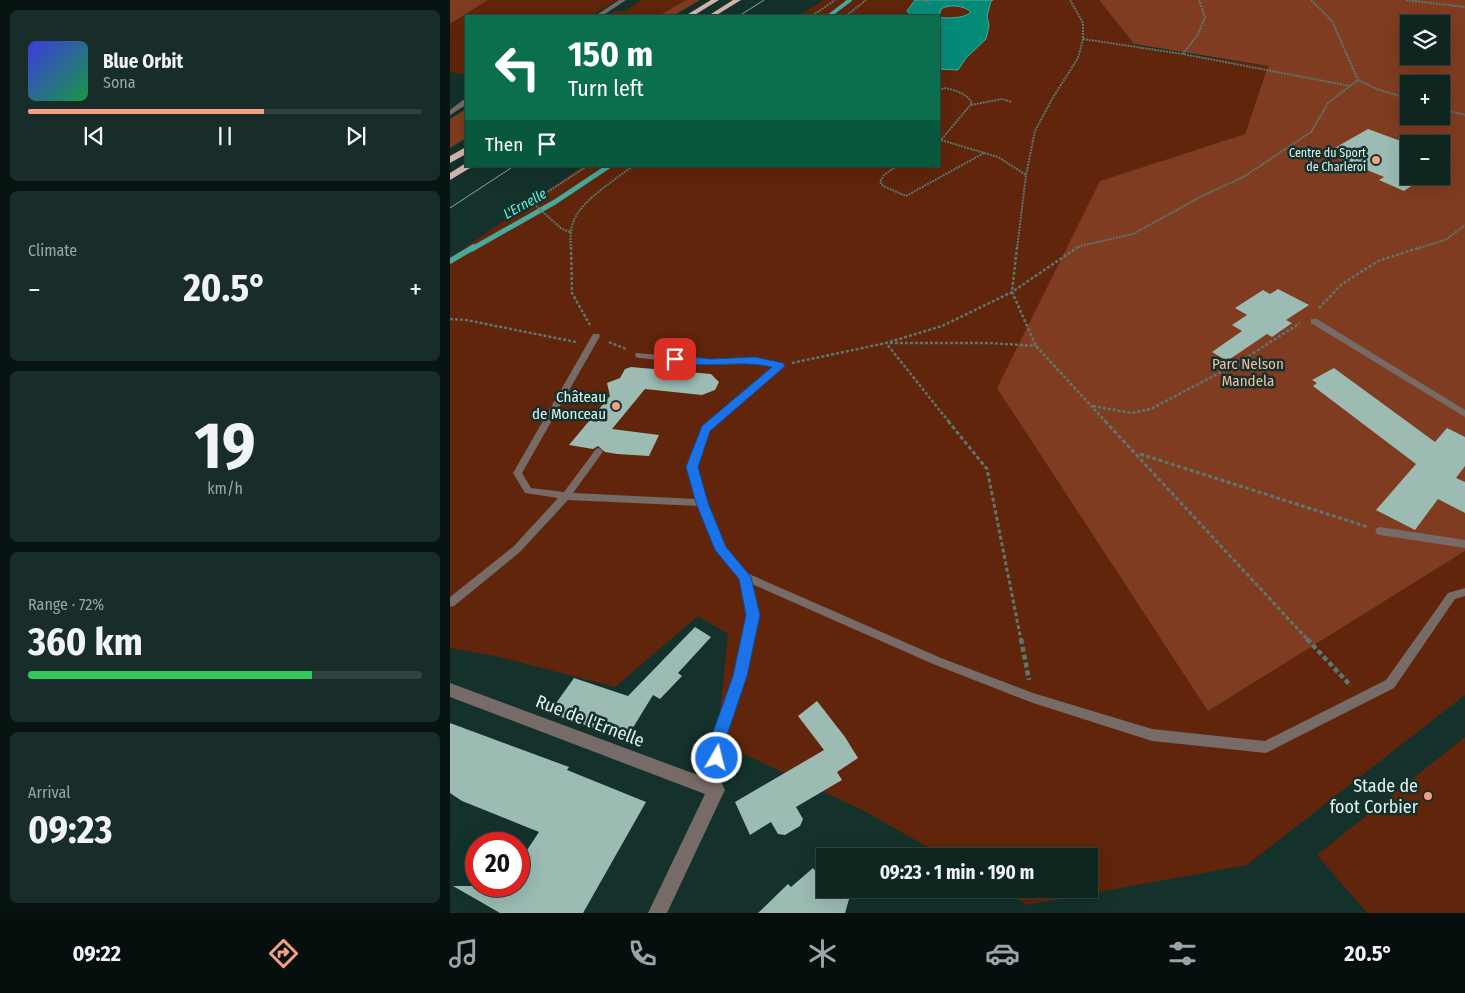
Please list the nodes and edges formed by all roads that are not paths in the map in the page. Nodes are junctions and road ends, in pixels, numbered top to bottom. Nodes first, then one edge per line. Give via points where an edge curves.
1 (623, 0) edge
2 (716, 0) edge
3 (738, 0) edge
4 (600, 15) edge
5 (690, 15) edge
6 (713, 15) edge
7 (465, 103) edge
8 (450, 113) edge
9 (465, 151) edge
10 (450, 160) edge
11 (465, 167) edge
12 (450, 177) edge
13 (1314, 322) dead end
14 (596, 336) road end
15 (639, 355) road end
16 (1465, 414) edge
17 (599, 451) dead end
18 (566, 496) junction
19 (702, 503) junction
20 (1380, 532) road end
21 (1465, 544) edge
22 (745, 577) junction
23 (1465, 592) edge
24 (450, 603) edge
25 (450, 690) edge
26 (716, 790) junction
27 (656, 913) edge

1 - 4 street
2 - 5 highway
3 - 6 highway
7 - 8 street
9 - 10 highway
11 - 12 highway
13 - 16 lane
14 - 18 lane via 517,473 528,491
15 - 19 lane via 711,362 755,360 780,366 706,429 692,467
17 - 18 lane
18 - 19 lane
18 - 24 lane via 517,549
19 - 22 lane via 721,550
20 - 21 lane
22 - 23 lane via 937,661 1033,698 1152,735 1266,747 1390,684 1452,596
22 - 26 lane via 753,615 740,676 717,741
25 - 26 street, Rue de l'Ernelle
26 - 27 street

